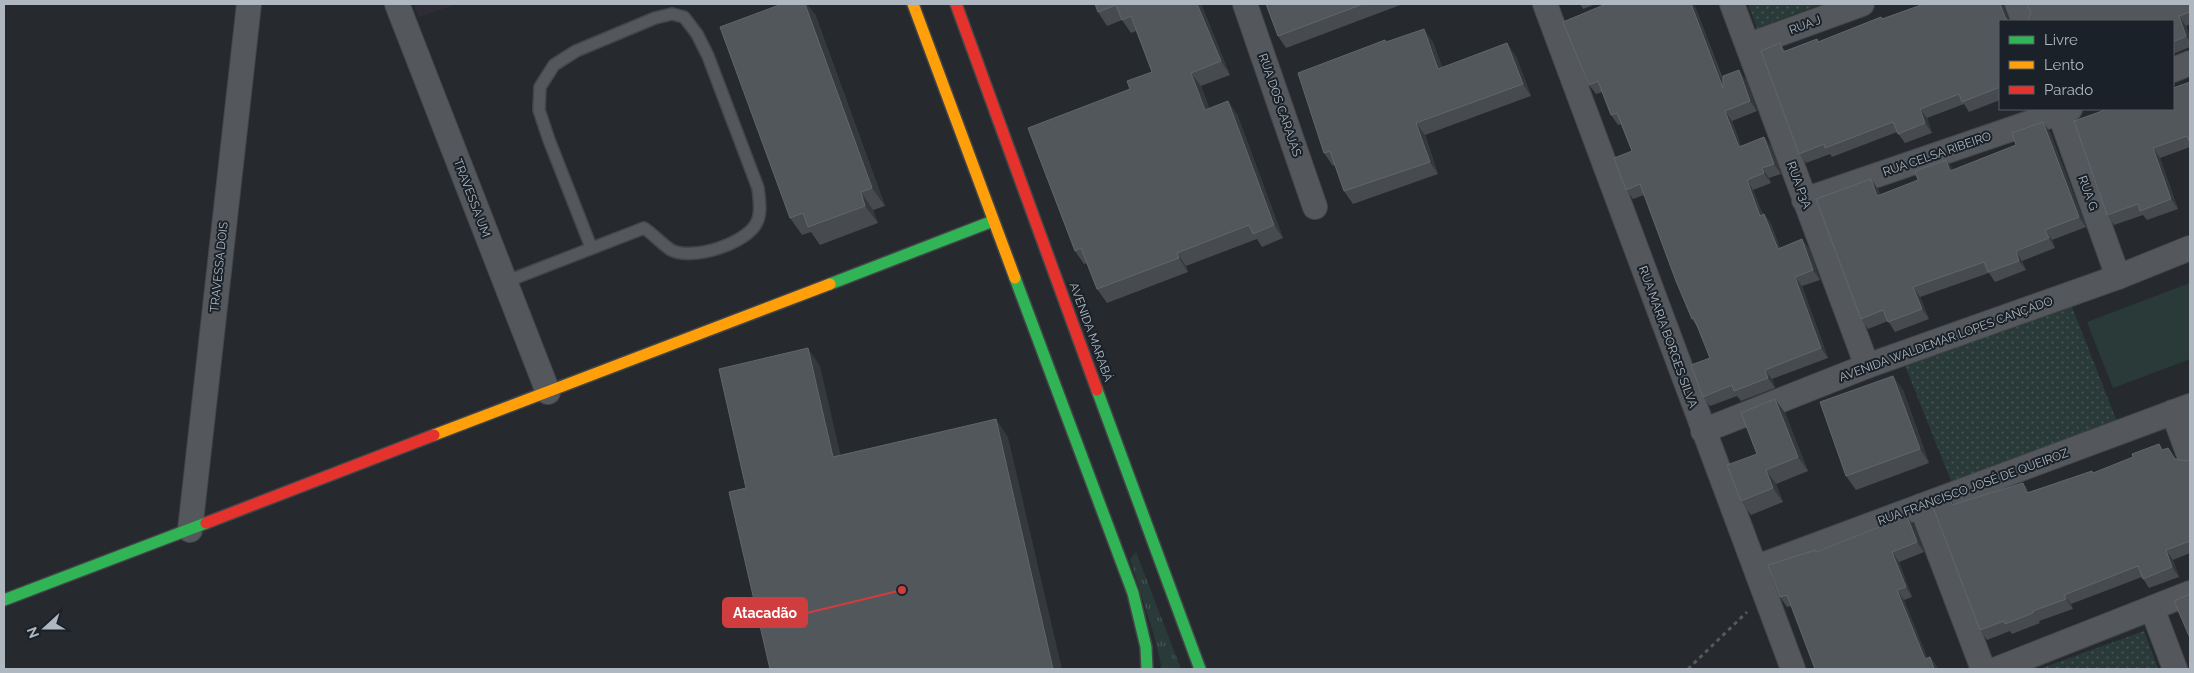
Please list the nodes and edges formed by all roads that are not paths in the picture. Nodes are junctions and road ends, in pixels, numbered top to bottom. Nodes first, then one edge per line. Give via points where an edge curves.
1 (397, 4) edge
2 (913, 4) edge
3 (956, 4) edge
4 (1245, 4) edge
5 (1545, 4) edge
6 (1732, 4) edge
7 (1862, 4) edge
8 (2017, 4) edge
9 (251, 5) edge
10 (2024, 20) edge
11 (1749, 46) junction
12 (2190, 63) edge
13 (2174, 70) edge
14 (2062, 110) edge
15 (1804, 200) junction
16 (1315, 207) dead end
17 (992, 221) junction
18 (591, 247) junction
19 (2190, 248) edge
20 (2118, 277) junction
21 (505, 282) junction
22 (1867, 366) junction
23 (548, 392) junction
24 (2182, 409) edge
25 (1703, 431) junction
26 (2190, 458) edge
27 (1922, 506) junction
28 (190, 530) junction
29 (1757, 568) junction
30 (2190, 593) edge
31 (4, 600) edge
32 (2152, 608) junction
33 (1147, 669) edge
34 (1200, 669) edge
35 (1793, 669) edge
36 (1983, 669) edge
37 (1997, 669) edge
38 (2175, 669) edge

1 - 21 street, TRAVESSA UM
2 - 17 main road
3 - 34 main road, AVENIDA MARABÁ
4 - 16 street, RUA DOS CARAJÁS
5 - 25 street, RUA MARIA BORGES SILVA via 1558,26
6 - 11 street, RUA P3A
7 - 11 street, RUA J
8 - 10 street
9 - 28 street, TRAVESSA DOIS
11 - 15 street, RUA P3A
12 - 13 street
14 - 15 street, RUA CELSA RIBEIRO
14 - 20 street, RUA G
15 - 22 street, RUA P3A
17 - 23 main road
17 - 33 main road via 1133,593 1146,647
18 - 18 lane via 644,228 672,250 694,254 721,248 746,236 757,222 760,206 758,188 708,56 684,17 672,14 655,18 576,50 554,66 540,86 539,110
18 - 21 lane
19 - 20 street, AVENIDA WALDEMAR LOPES CANÇADO
20 - 22 street, AVENIDA WALDEMAR LOPES CANÇADO
21 - 23 street, TRAVESSA UM
22 - 25 street, AVENIDA WALDEMAR LOPES CANÇADO
23 - 28 main road
24 - 26 street
24 - 27 street, RUA FRANCISCO JOSÉ DE QUEIROZ
25 - 29 street, RUA MARIA BORGES SILVA
27 - 29 street, RUA FRANCISCO JOSÉ DE QUEIROZ
27 - 36 street
28 - 31 main road
29 - 35 street, RUA MARIA BORGES SILVA
30 - 32 street
32 - 37 street
32 - 38 street

